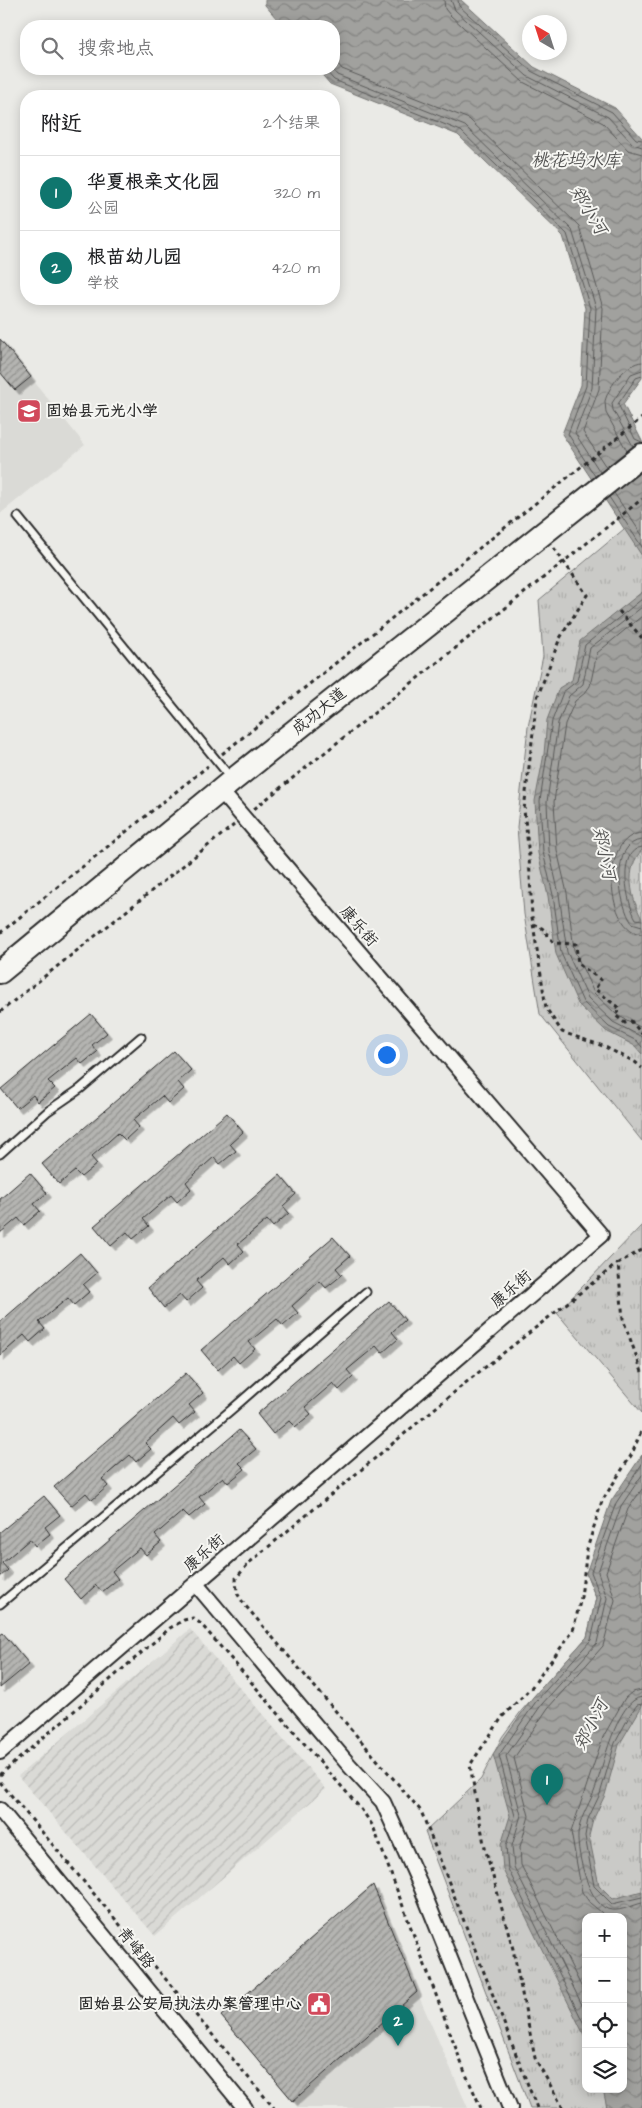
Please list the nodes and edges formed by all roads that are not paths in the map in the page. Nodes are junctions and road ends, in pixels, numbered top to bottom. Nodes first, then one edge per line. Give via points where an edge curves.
1 (642, 455) edge
2 (18, 517) dead end
3 (226, 785) junction
4 (0, 972) edge
5 (141, 1037) dead end
6 (0, 1154) edge
7 (366, 1292) dead end
8 (196, 1584) junction
9 (0, 1604) edge
10 (0, 1752) edge
11 (0, 1810) edge
12 (245, 2108) edge
13 (510, 2108) edge

1 - 3 main road, 成功大道
2 - 3 lane via 216,759
3 - 4 main road, 成功大道
3 - 8 street, 康乐街 via 244,818 601,1235
5 - 6 lane
7 - 9 lane
8 - 10 street, 康乐街
8 - 13 street via 383,1802 420,1884
11 - 12 street, 青峰路

